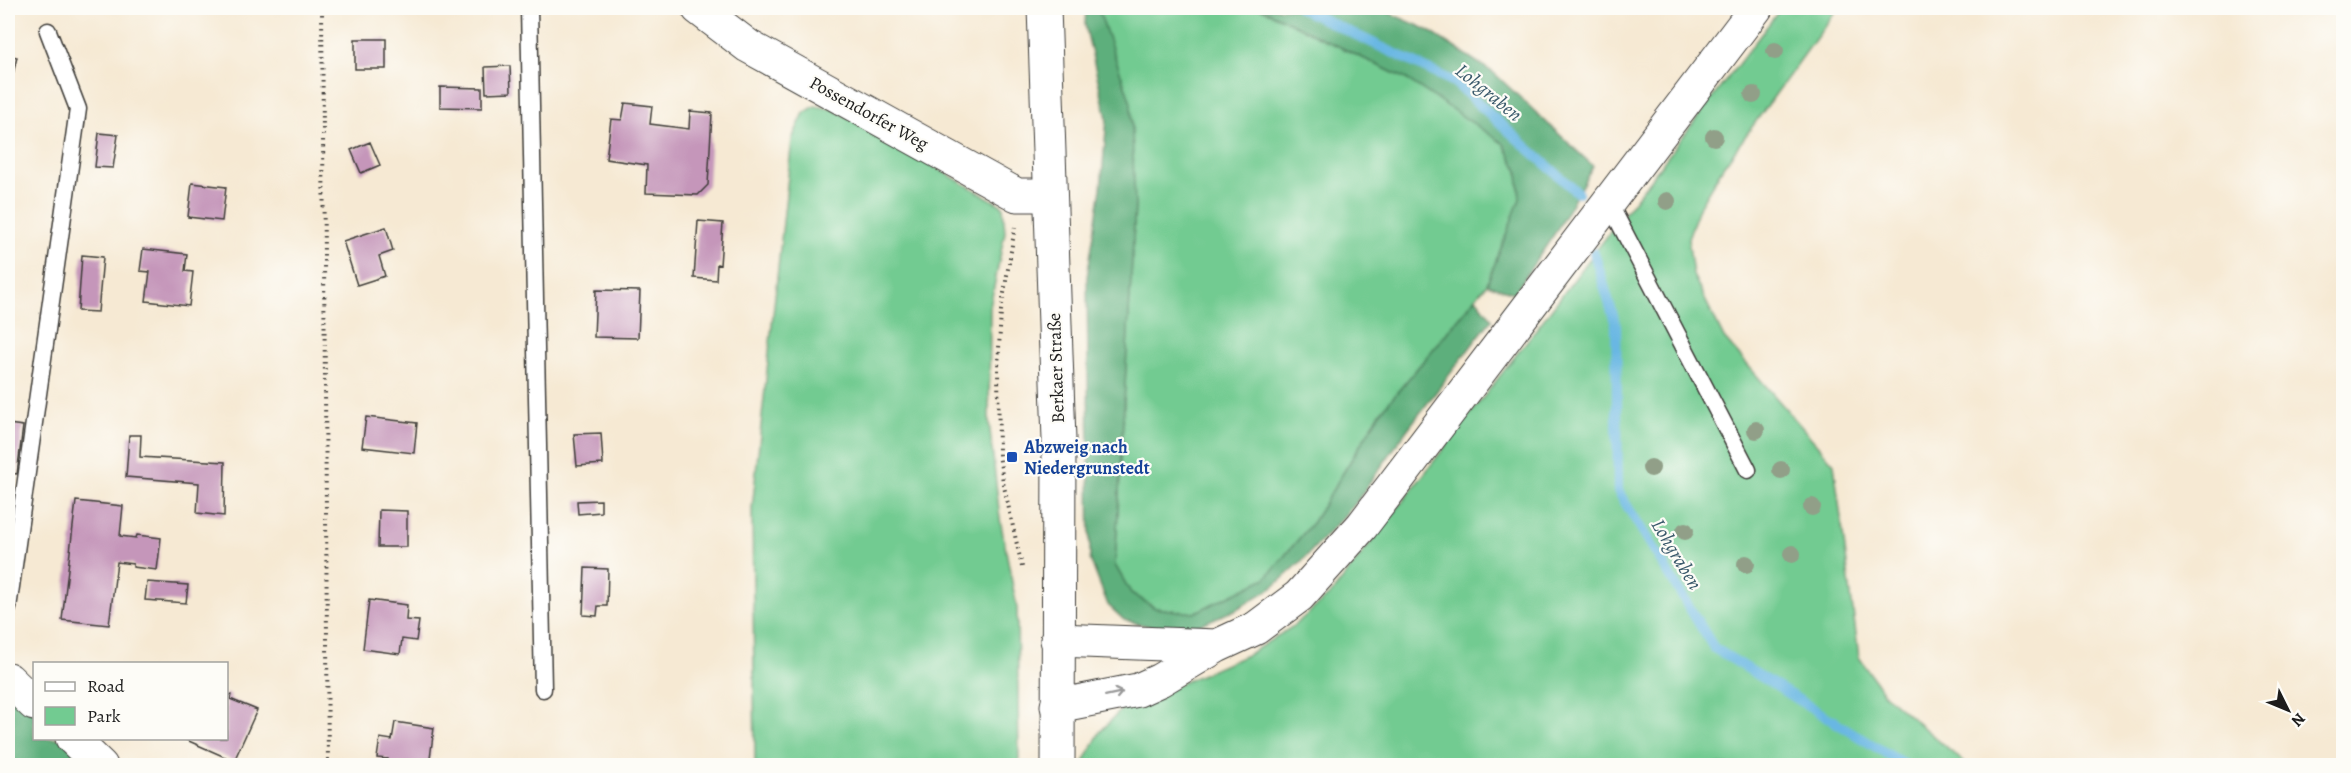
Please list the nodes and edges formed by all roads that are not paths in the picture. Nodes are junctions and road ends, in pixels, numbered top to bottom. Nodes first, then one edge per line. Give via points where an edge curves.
1 (529, 8) edge
2 (698, 8) edge
3 (1044, 8) edge
4 (1756, 8) edge
5 (48, 31) dead end
6 (1050, 195) junction
7 (1608, 201) junction
8 (1748, 470) dead end
9 (8, 608) edge
10 (1058, 640) junction
11 (1217, 646) junction
12 (8, 679) edge
13 (543, 689) dead end
14 (33, 703) edge
15 (1057, 706) junction
16 (74, 740) edge
17 (101, 765) edge
18 (1058, 765) edge

1 - 13 lane
2 - 6 street, Possendorfer Weg via 748,46 1017,195
3 - 6 street, Berkaer Straße
4 - 7 street
5 - 9 lane via 78,109
6 - 10 street, Berkaer Straße via 1059,465
7 - 8 lane
7 - 11 street via 1362,526 1299,596 1256,628
10 - 11 street
10 - 15 street, Berkaer Straße
15 -> 11 street via 1138,690
12 - 14 street
15 - 18 street, Berkaer Straße
16 - 17 street

